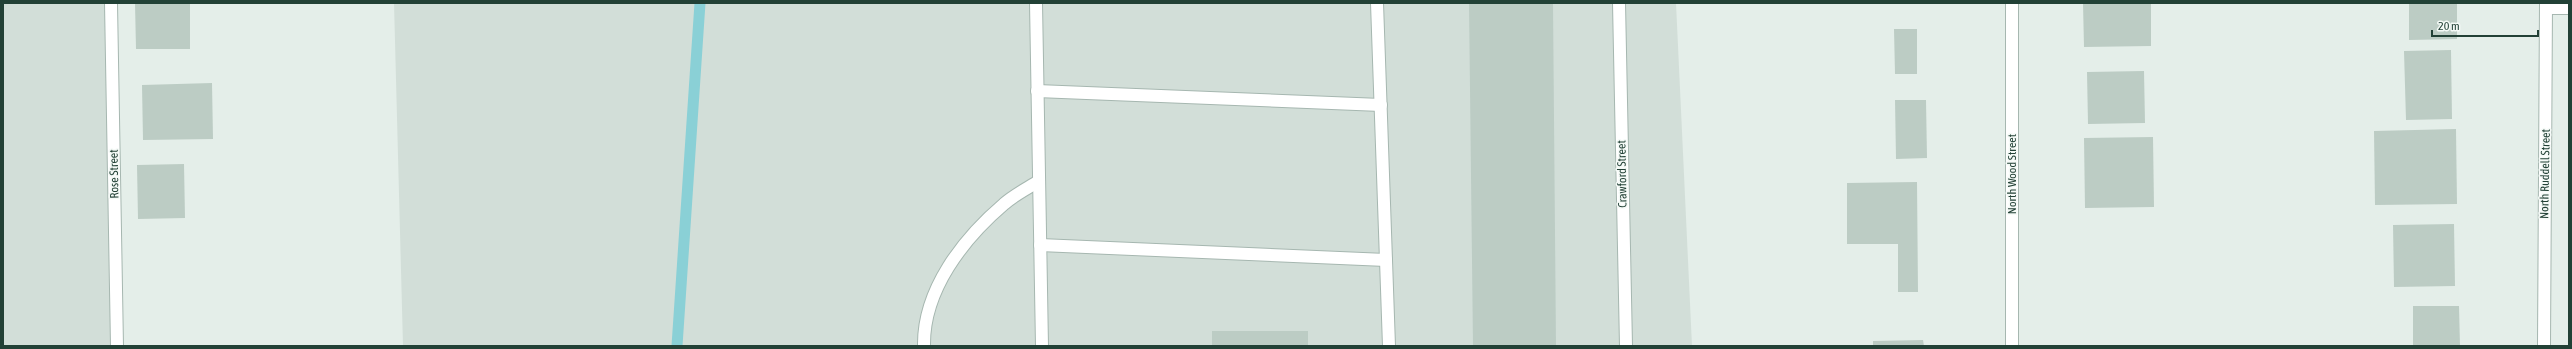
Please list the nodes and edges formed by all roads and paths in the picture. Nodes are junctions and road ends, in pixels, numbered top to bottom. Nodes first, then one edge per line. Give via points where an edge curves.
1 (112, 3) edge
2 (1036, 3) edge
3 (1377, 3) edge
4 (1619, 3) edge
5 (2012, 3) edge
6 (2546, 6) edge
7 (2569, 8) edge
8 (1037, 91) junction
9 (1380, 105) junction
10 (1039, 181) junction
11 (1040, 245) junction
12 (1386, 260) junction
13 (118, 346) edge
14 (924, 346) edge
15 (1042, 346) edge
16 (1389, 346) edge
17 (1626, 346) edge
18 (2012, 346) edge
19 (2544, 346) edge

1 - 13 street, Rose Street
2 - 8 street
3 - 9 street
4 - 17 street, Crawford Street
5 - 18 street, North Wood Street
6 - 7 street
6 - 19 street, North Ruddell Street
8 - 9 street
8 - 10 street
9 - 12 street
10 - 11 street
10 - 14 street via 1004,204 971,236 955,258 941,280 927,314
11 - 12 street
11 - 15 street
12 - 16 street

